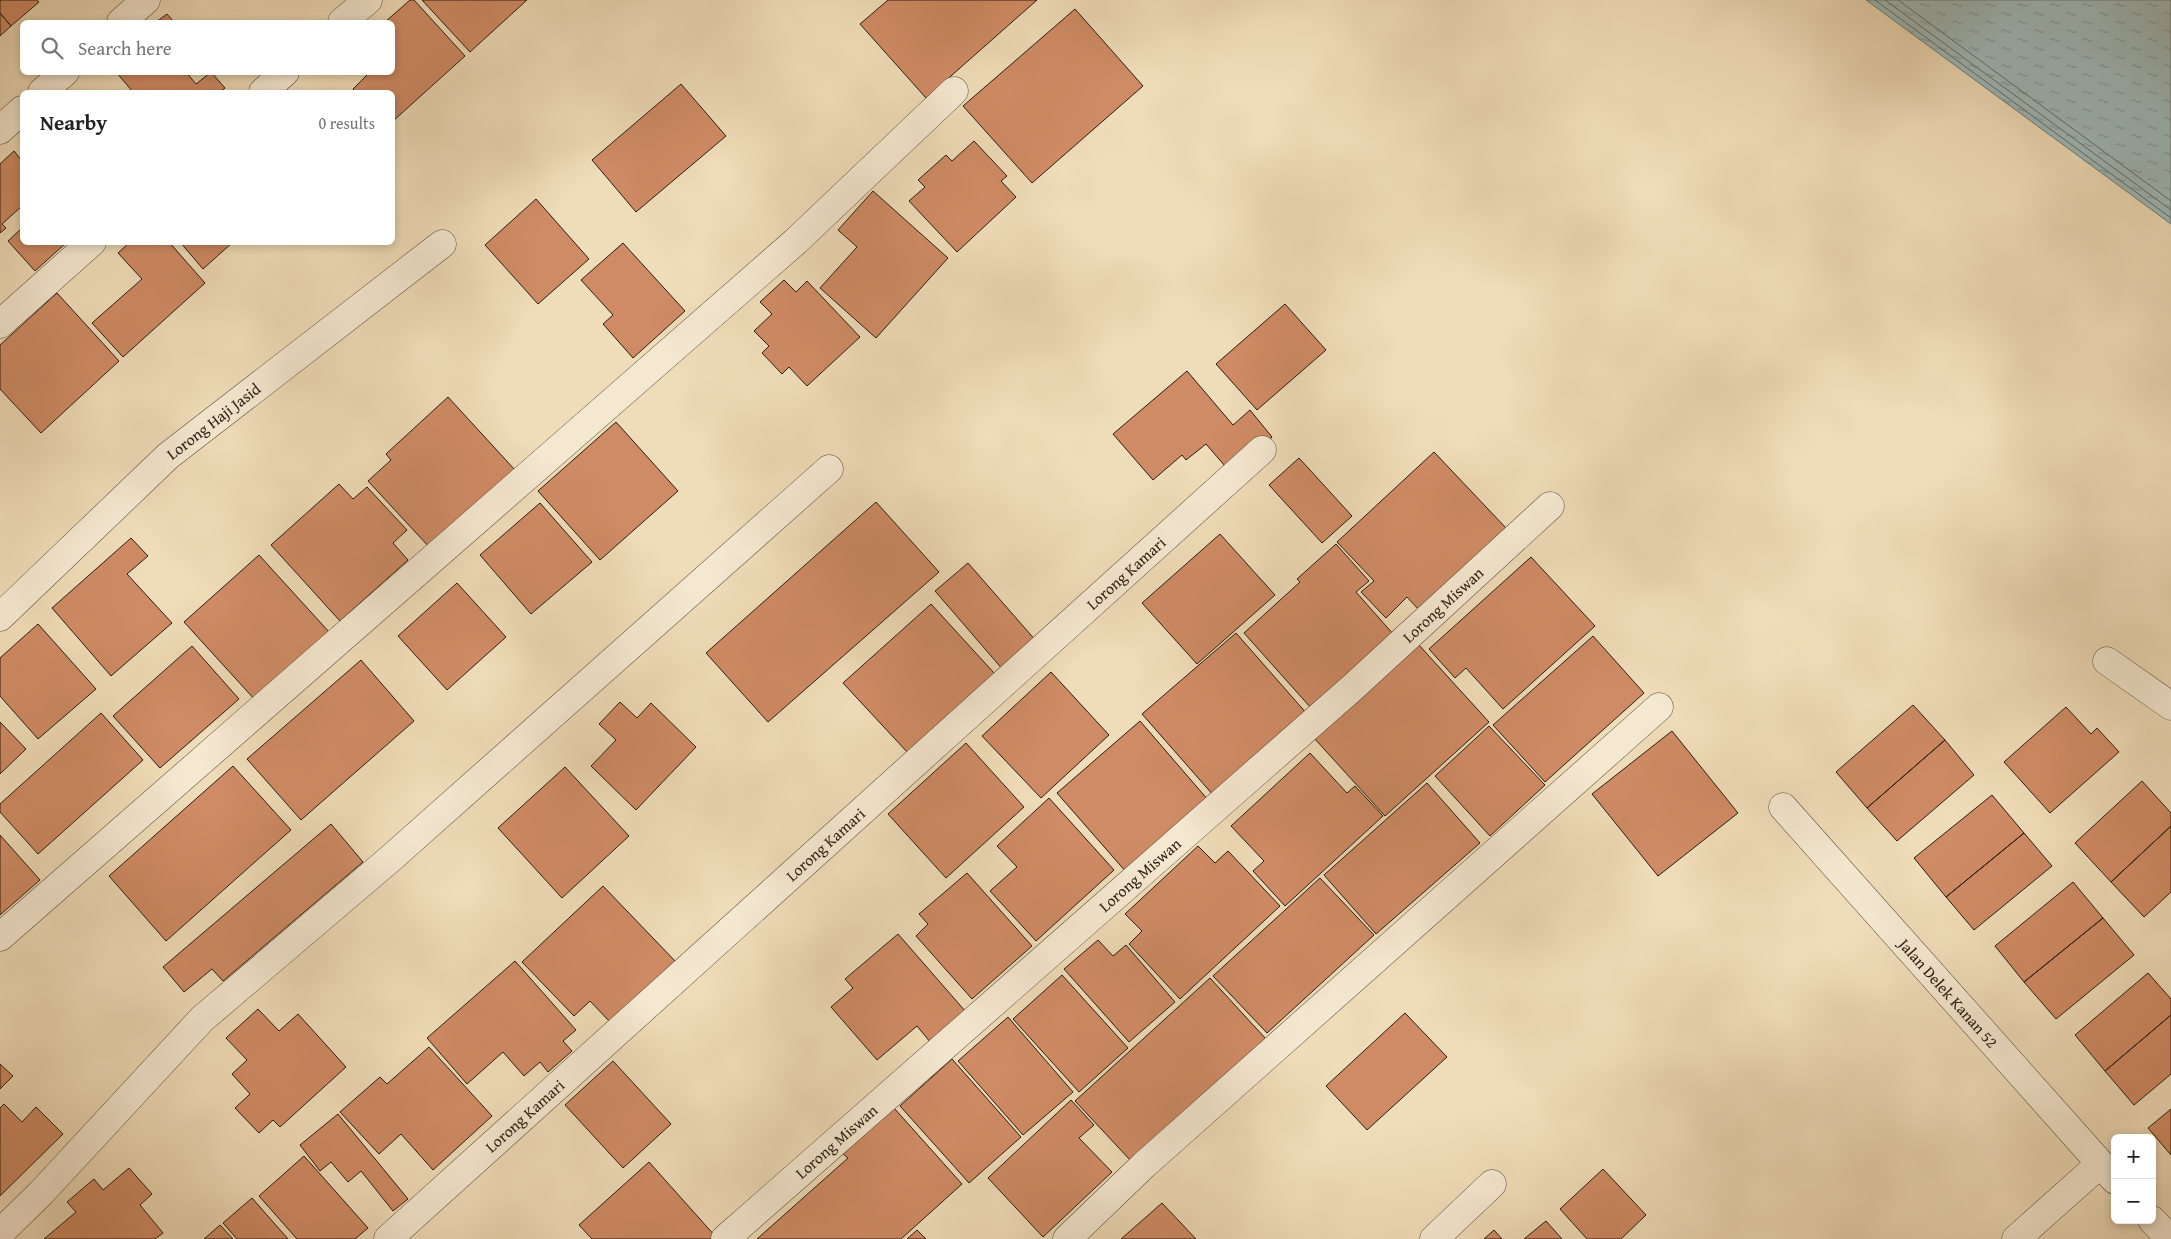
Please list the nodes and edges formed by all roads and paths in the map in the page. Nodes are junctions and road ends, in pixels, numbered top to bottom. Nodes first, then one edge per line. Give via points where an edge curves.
1 (146, 0) edge
2 (368, 0) edge
3 (123, 20) edge
4 (344, 20) edge
5 (62, 75) edge
6 (282, 75) edge
7 (44, 90) edge
8 (265, 90) edge
9 (954, 91) dead end
10 (20, 112) edge
11 (0, 130) edge
12 (442, 244) dead end
13 (89, 245) edge
14 (0, 324) edge
15 (1262, 450) dead end
16 (829, 469) dead end
17 (1550, 506) dead end
18 (0, 617) edge
19 (2107, 661) dead end
20 (2171, 706) edge
21 (1660, 707) dead end
22 (1783, 806) dead end
23 (0, 937) edge
24 (2107, 1172) edge
25 (1492, 1184) dead end
26 (2156, 1224) edge
27 (0, 1233) edge
28 (388, 1239) edge
29 (725, 1239) edge
30 (1067, 1239) edge
31 (1434, 1239) edge
32 (2016, 1239) edge
33 (2170, 1239) edge

1 - 3 street
2 - 4 street
5 - 7 street
6 - 8 street
9 - 23 street via 795,242
10 - 11 street
12 - 18 street, Lorong Haji Jasid via 168,456
13 - 14 street
15 - 28 street, Lorong Kamari
16 - 27 street via 390,859 202,1019
17 - 29 street, Lorong Miswan via 1345,694
19 - 20 street
21 - 30 street via 1144,1165
22 - 24 street, Jalan Delek Kanan 52
24 - 32 street
25 - 31 street
26 - 33 street

